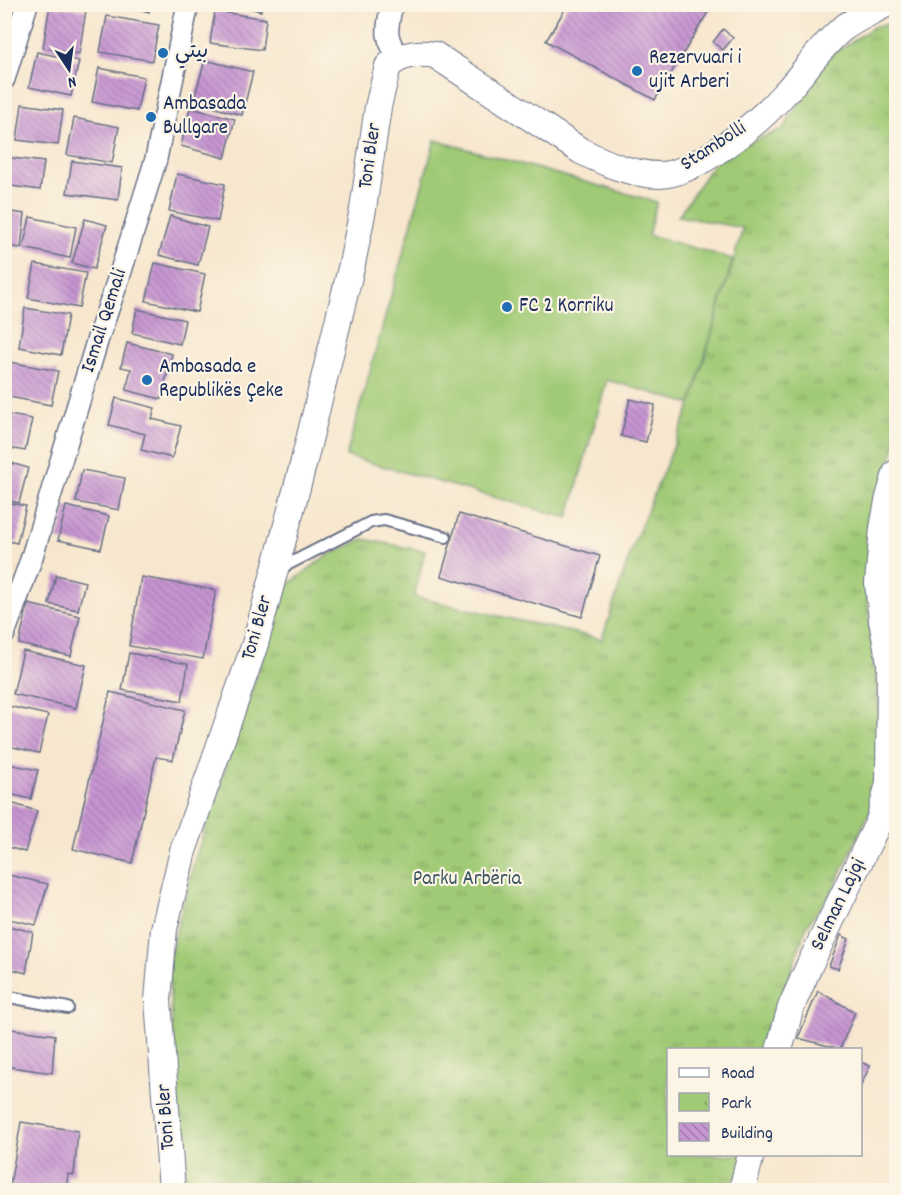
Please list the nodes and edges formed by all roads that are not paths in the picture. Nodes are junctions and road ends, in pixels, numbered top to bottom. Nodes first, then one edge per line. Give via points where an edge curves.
1 (27, 4) edge
2 (188, 4) edge
3 (392, 4) edge
4 (886, 4) edge
5 (394, 62) junction
6 (4, 79) edge
7 (897, 473) edge
8 (446, 537) dead end
9 (274, 572) junction
10 (4, 634) edge
11 (4, 996) edge
12 (68, 1008) dead end
13 (780, 1048) edge
14 (751, 1156) edge
15 (172, 1191) edge
16 (742, 1191) edge

1 - 6 street
2 - 10 street, Ismail Qemali via 156,159 31,560
3 - 5 street via 387,30
4 - 5 street, Stambolli via 828,42 783,95 732,140 695,164 658,175 622,169 581,151 435,55 416,54
5 - 9 street, Toni Bler via 378,107 352,264
7 - 13 street, Selman Lajqi via 883,528 878,583 890,663 889,783 879,821 805,975
8 - 9 lane via 384,520 371,522
9 - 15 street, Toni Bler via 255,644 183,851 164,928 158,1000
11 - 12 lane
14 - 16 street

